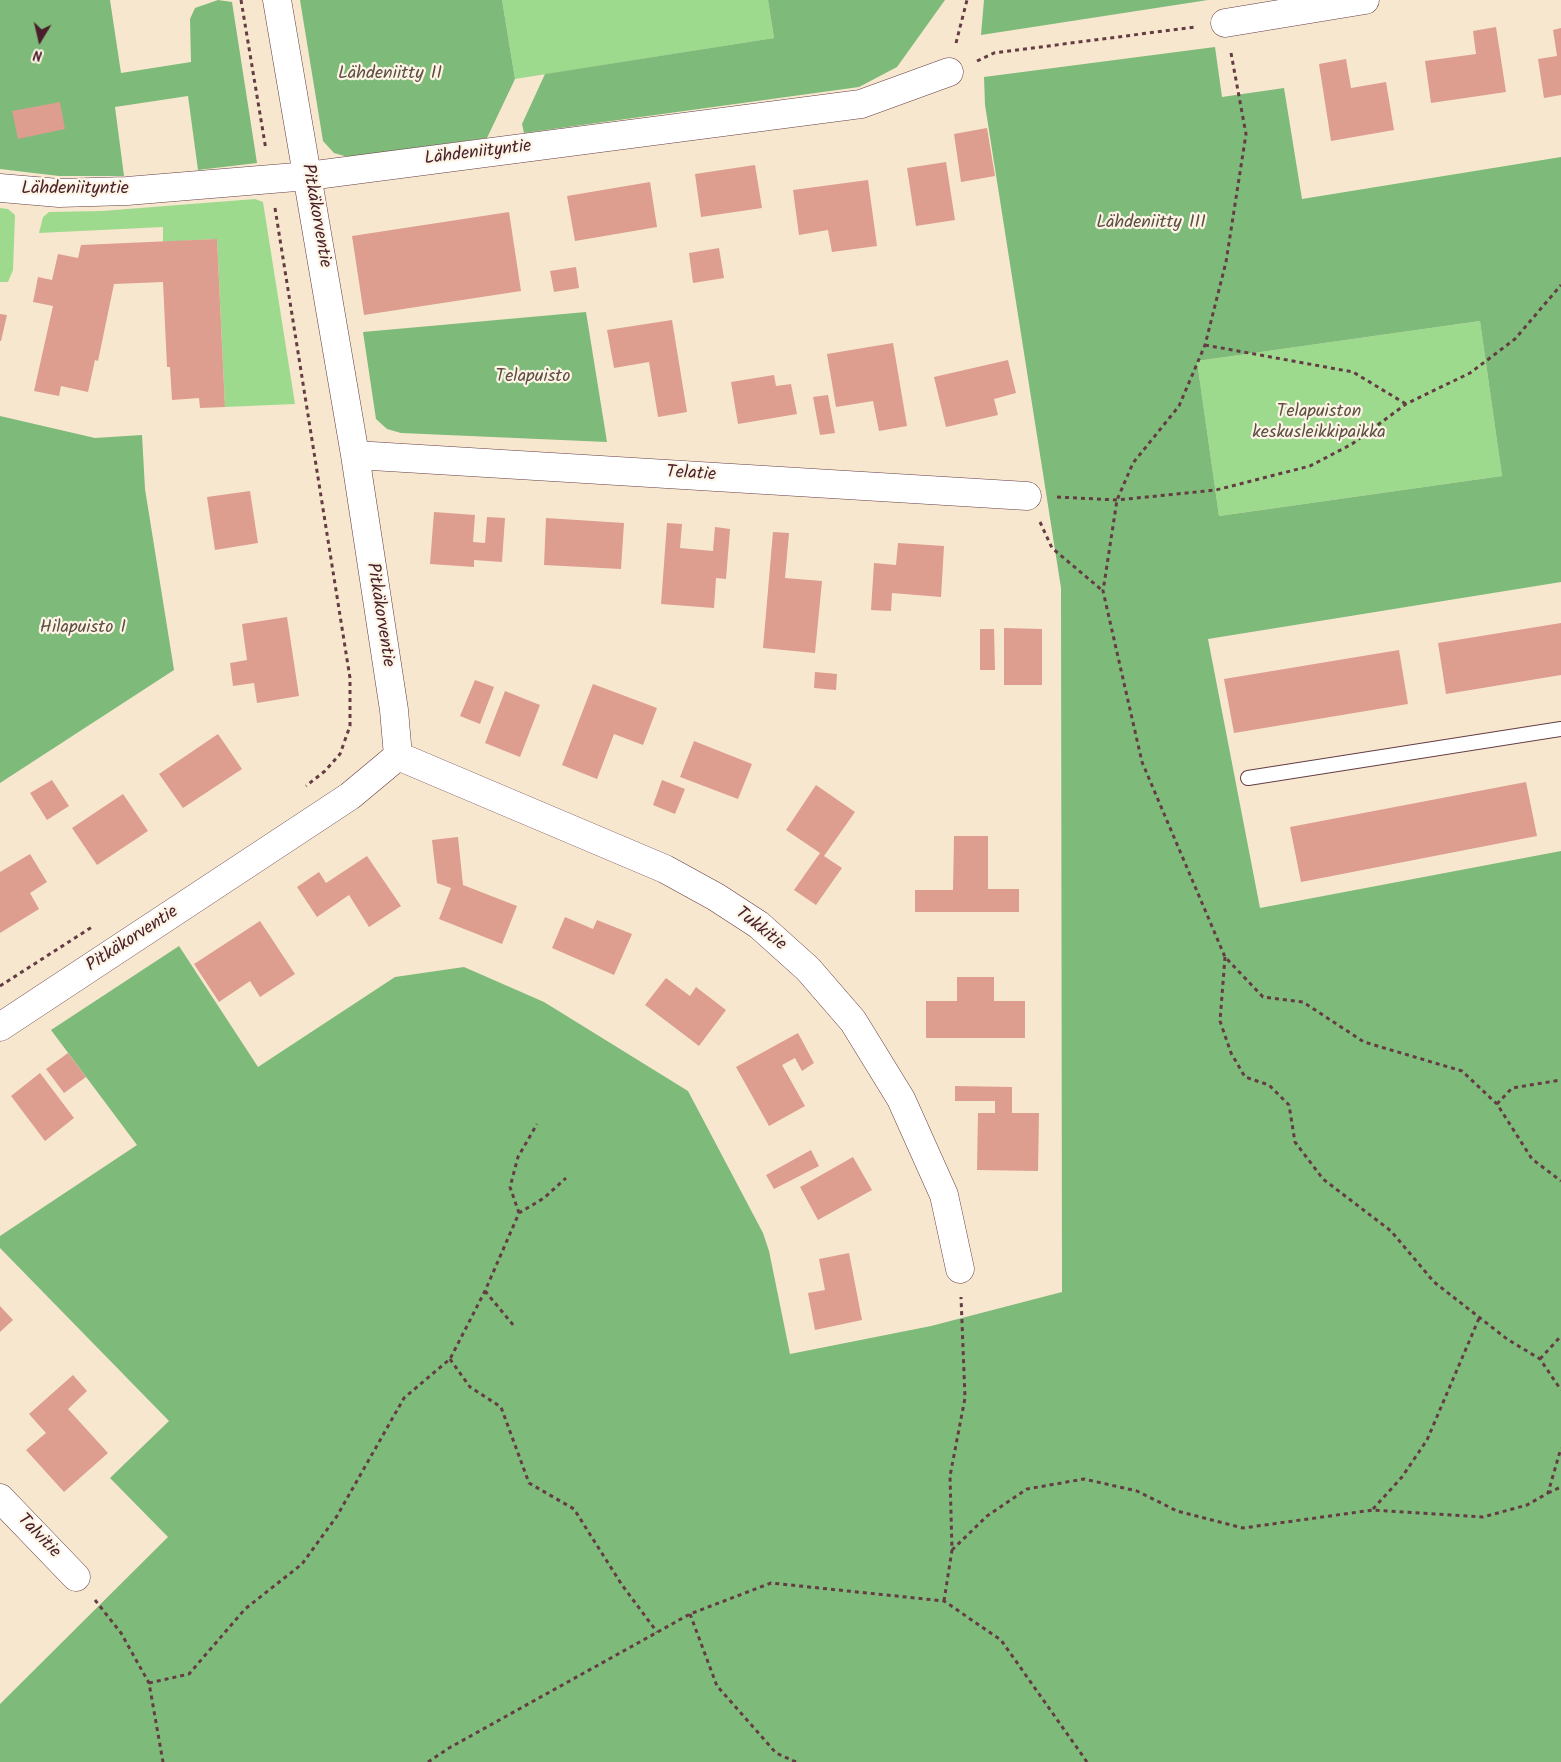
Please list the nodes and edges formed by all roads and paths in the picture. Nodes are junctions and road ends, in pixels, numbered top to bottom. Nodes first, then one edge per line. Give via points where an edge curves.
1 (241, 0) edge
2 (277, 0) edge
3 (967, 0) edge
4 (1365, 0) edge
5 (1225, 23) junction
6 (949, 72) junction
7 (308, 176) junction
8 (271, 180) junction
9 (0, 188) edge
10 (1561, 285) edge
11 (1205, 345) junction
12 (1406, 404) junction
13 (355, 455) junction
14 (1027, 496) junction
15 (1117, 500) junction
16 (1103, 592) junction
17 (1561, 729) edge
18 (398, 756) junction
19 (1248, 778) dead end
20 (302, 789) dead end
21 (98, 923) dead end
22 (1225, 957) junction
23 (0, 986) edge
24 (0, 1028) edge
25 (1561, 1080) edge
26 (1497, 1104) junction
27 (537, 1124) dead end
28 (566, 1178) dead end
29 (1561, 1181) edge
30 (519, 1213) junction
31 (960, 1269) joint
32 (485, 1291) junction
33 (1480, 1316) junction
34 (514, 1326) dead end
35 (1561, 1336) edge
36 (450, 1358) junction
37 (1540, 1359) junction
38 (1561, 1390) edge
39 (1561, 1448) edge
40 (1561, 1487) edge
41 (1548, 1493) junction
42 (0, 1498) edge
43 (1373, 1510) junction
44 (952, 1550) junction
45 (76, 1577) joint
46 (944, 1601) junction
47 (690, 1614) junction
48 (657, 1632) junction
49 (149, 1683) junction
50 (163, 1762) edge
51 (428, 1762) edge
52 (796, 1762) edge
53 (1087, 1762) edge

1 - 8 path
2 - 7 street, Pitkäkorventie
3 - 6 path
4 - 5 street
5 - 6 path via 994,53
5 - 11 path via 1246,134 1226,262
6 - 7 street, Lähdeniityntie via 861,104
7 - 8 street, Lähdeniityntie
7 - 13 street, Pitkäkorventie
8 - 9 street, Lähdeniityntie via 127,191 59,193
8 - 20 path via 350,678 350,726 340,754
10 - 12 path via 1515,339 1470,373
11 - 12 path via 1353,372
11 - 15 path via 1179,406 1133,464
12 - 15 path via 1352,444 1310,466 1216,490
13 - 14 street, Telatie
13 - 18 street, Pitkäkorventie
14 - 15 path
14 - 16 path via 1052,548
15 - 16 path
16 - 22 path via 1142,762
17 - 19 lane
18 - 24 street, Pitkäkorventie via 350,796
18 - 31 street, Tukkitie via 666,869 759,925 808,969 853,1021 901,1099 944,1195
21 - 23 path
22 - 26 path via 1263,998 1303,1002 1364,1042 1462,1071
22 - 33 path via 1220,1021 1230,1053 1245,1077 1269,1084 1289,1105 1295,1142 1323,1179 1391,1231 1434,1282
25 - 26 path via 1512,1088
26 - 29 path via 1532,1159
27 - 30 path via 518,1157 510,1187
28 - 30 path via 544,1198
30 - 32 path
31 - 44 path via 964,1398 950,1476
32 - 34 path
32 - 36 path
33 - 37 path via 1507,1339
33 - 43 path via 1427,1440 1402,1477
35 - 37 path
36 - 48 path via 470,1387 501,1407 529,1483 574,1509 622,1585
36 - 49 path via 404,1398 337,1516 302,1564 245,1608 189,1674
37 - 38 path
39 - 41 path
40 - 41 path
41 - 43 path via 1527,1505 1483,1517
42 - 45 street, Talvitie
43 - 44 path via 1243,1528 1177,1511 1137,1491 1084,1479 1027,1488 986,1516
44 - 46 path
45 - 49 path via 121,1633
46 - 47 path via 772,1583
46 - 53 path via 1001,1640
47 - 48 path
47 - 52 path via 717,1686 776,1753
48 - 51 path
49 - 50 path

